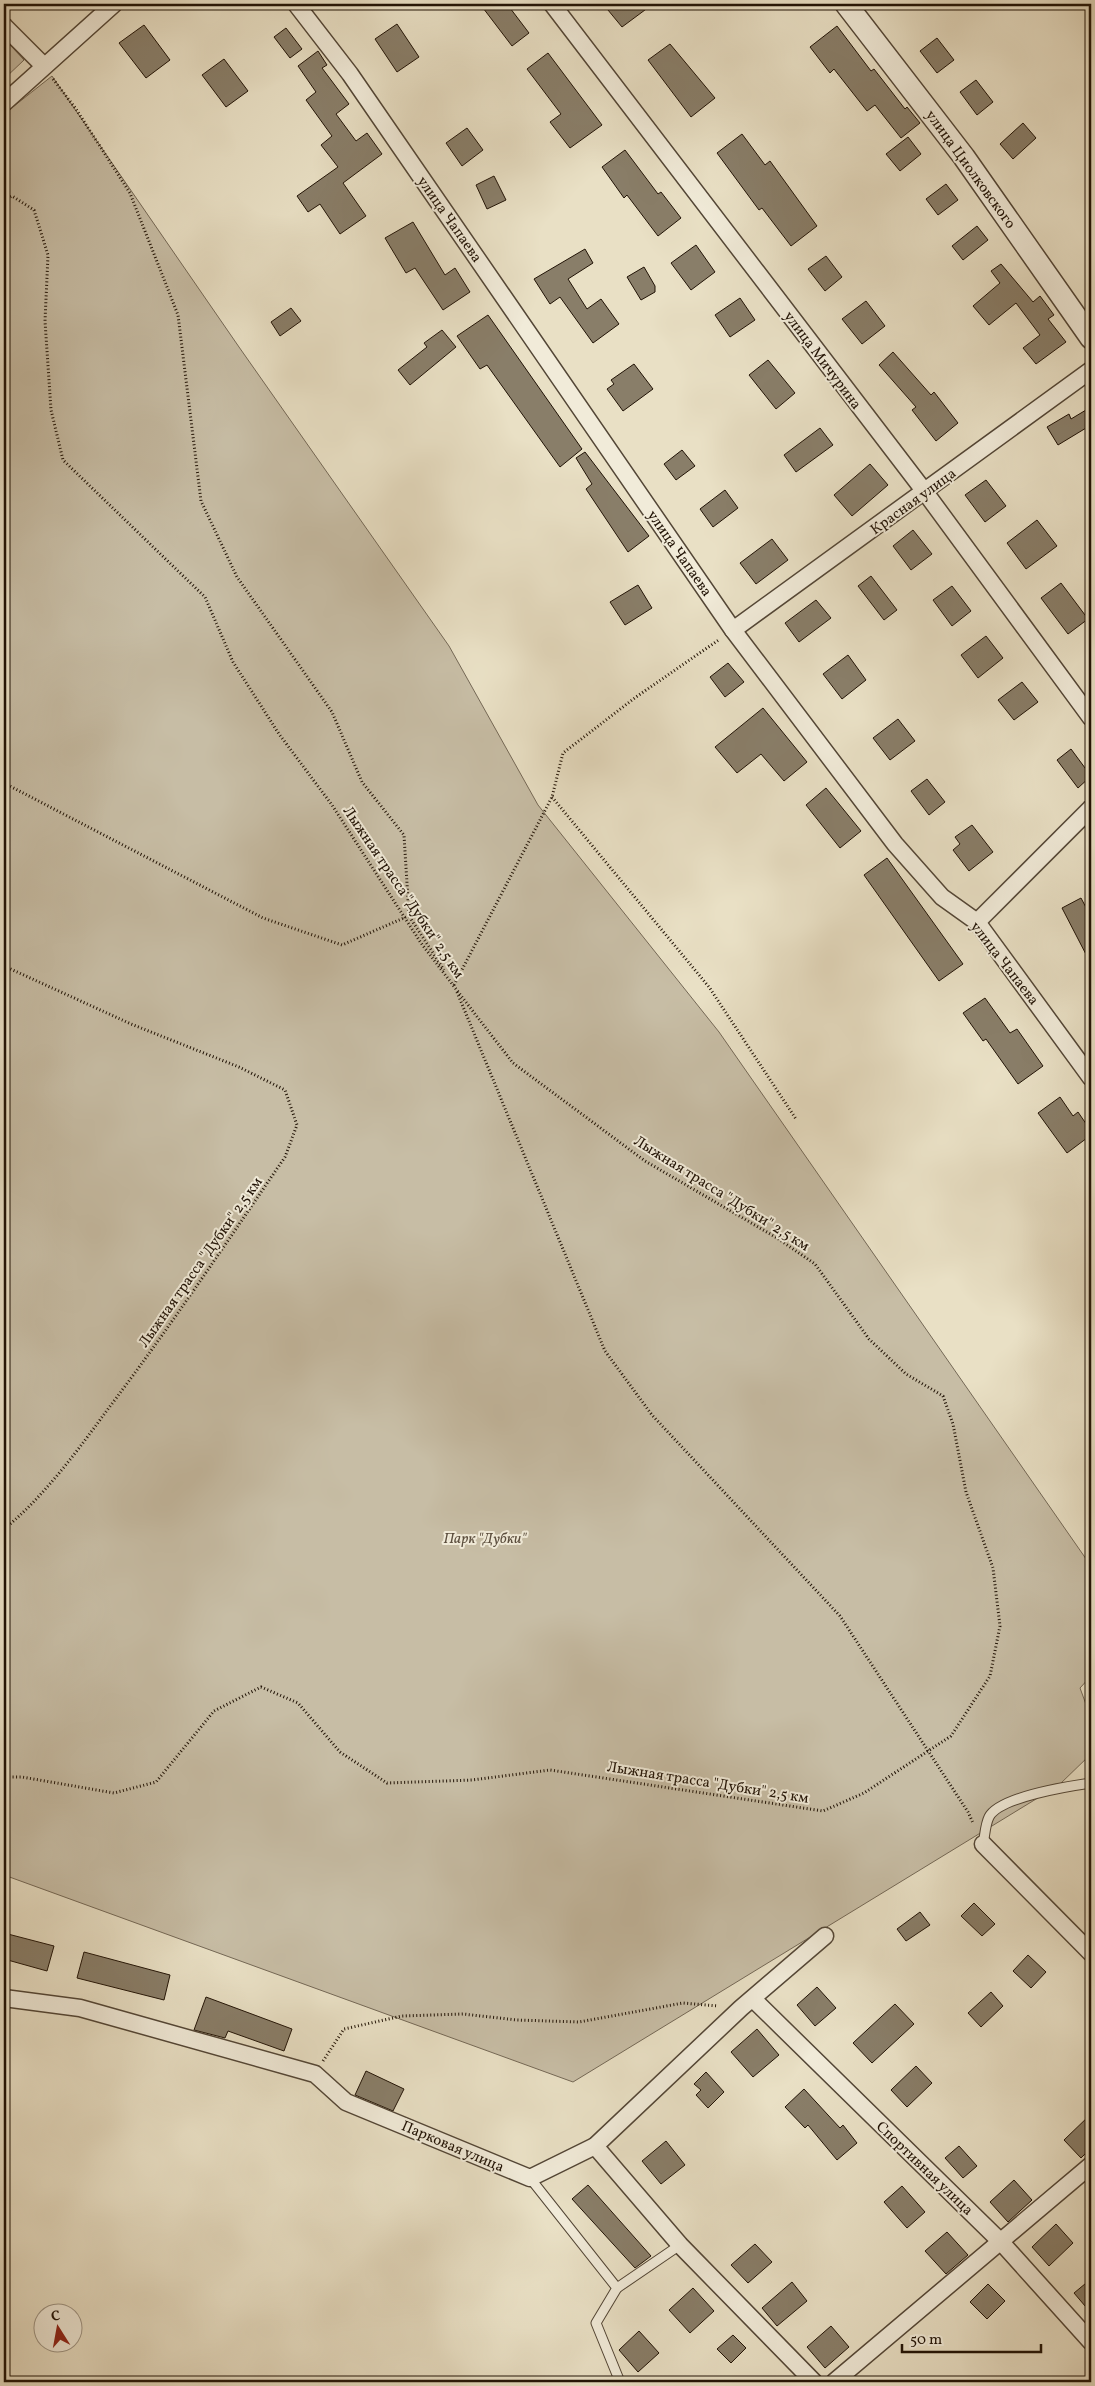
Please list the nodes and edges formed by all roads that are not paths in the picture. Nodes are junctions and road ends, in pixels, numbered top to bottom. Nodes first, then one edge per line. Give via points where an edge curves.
1 (114, 4) edge
2 (296, 4) edge
3 (552, 4) edge
4 (846, 4) edge
5 (4, 26) edge
6 (44, 66) junction
7 (4, 103) edge
8 (1091, 338) edge
9 (1091, 370) edge
10 (925, 492) junction
11 (733, 630) junction
12 (1091, 718) edge
13 (1091, 808) edge
14 (977, 922) junction
15 (1091, 1078) edge
16 (1091, 1783) edge
17 (983, 1844) joint
18 (825, 1936) dead end
19 (1091, 1953) edge
20 (4, 1998) edge
21 (747, 2004) junction
22 (595, 2146) junction
23 (1091, 2165) edge
24 (530, 2178) junction
25 (1001, 2242) junction
26 (680, 2245) junction
27 (617, 2288) junction
28 (1091, 2342) edge
29 (620, 2382) edge
30 (814, 2382) edge
31 (834, 2382) edge

1 - 6 street
2 - 11 street, улица Чапаева via 350,74
3 - 10 street, улица Мичурина
4 - 8 street, улица Циолковского via 964,157
5 - 6 street
6 - 7 street
9 - 10 street, Красная улица
10 - 11 street, Красная улица
10 - 12 street, улица Мичурина
11 - 14 street, улица Чапаева via 895,844 942,897
13 - 14 street
14 - 15 street, улица Чапаева
16 - 17 lane via 1062,1787 1002,1805 989,1816
17 - 19 street
18 - 21 street
20 - 24 street, Парковая улица via 80,2008 315,2074 346,2102
21 - 22 street
21 - 25 street, Спортивная улица
22 - 24 street
22 - 26 street
23 - 25 street
24 - 27 lane
25 - 28 street, Спортивная улица
25 - 31 street
26 - 27 lane
26 - 30 street
27 - 29 lane via 596,2323

